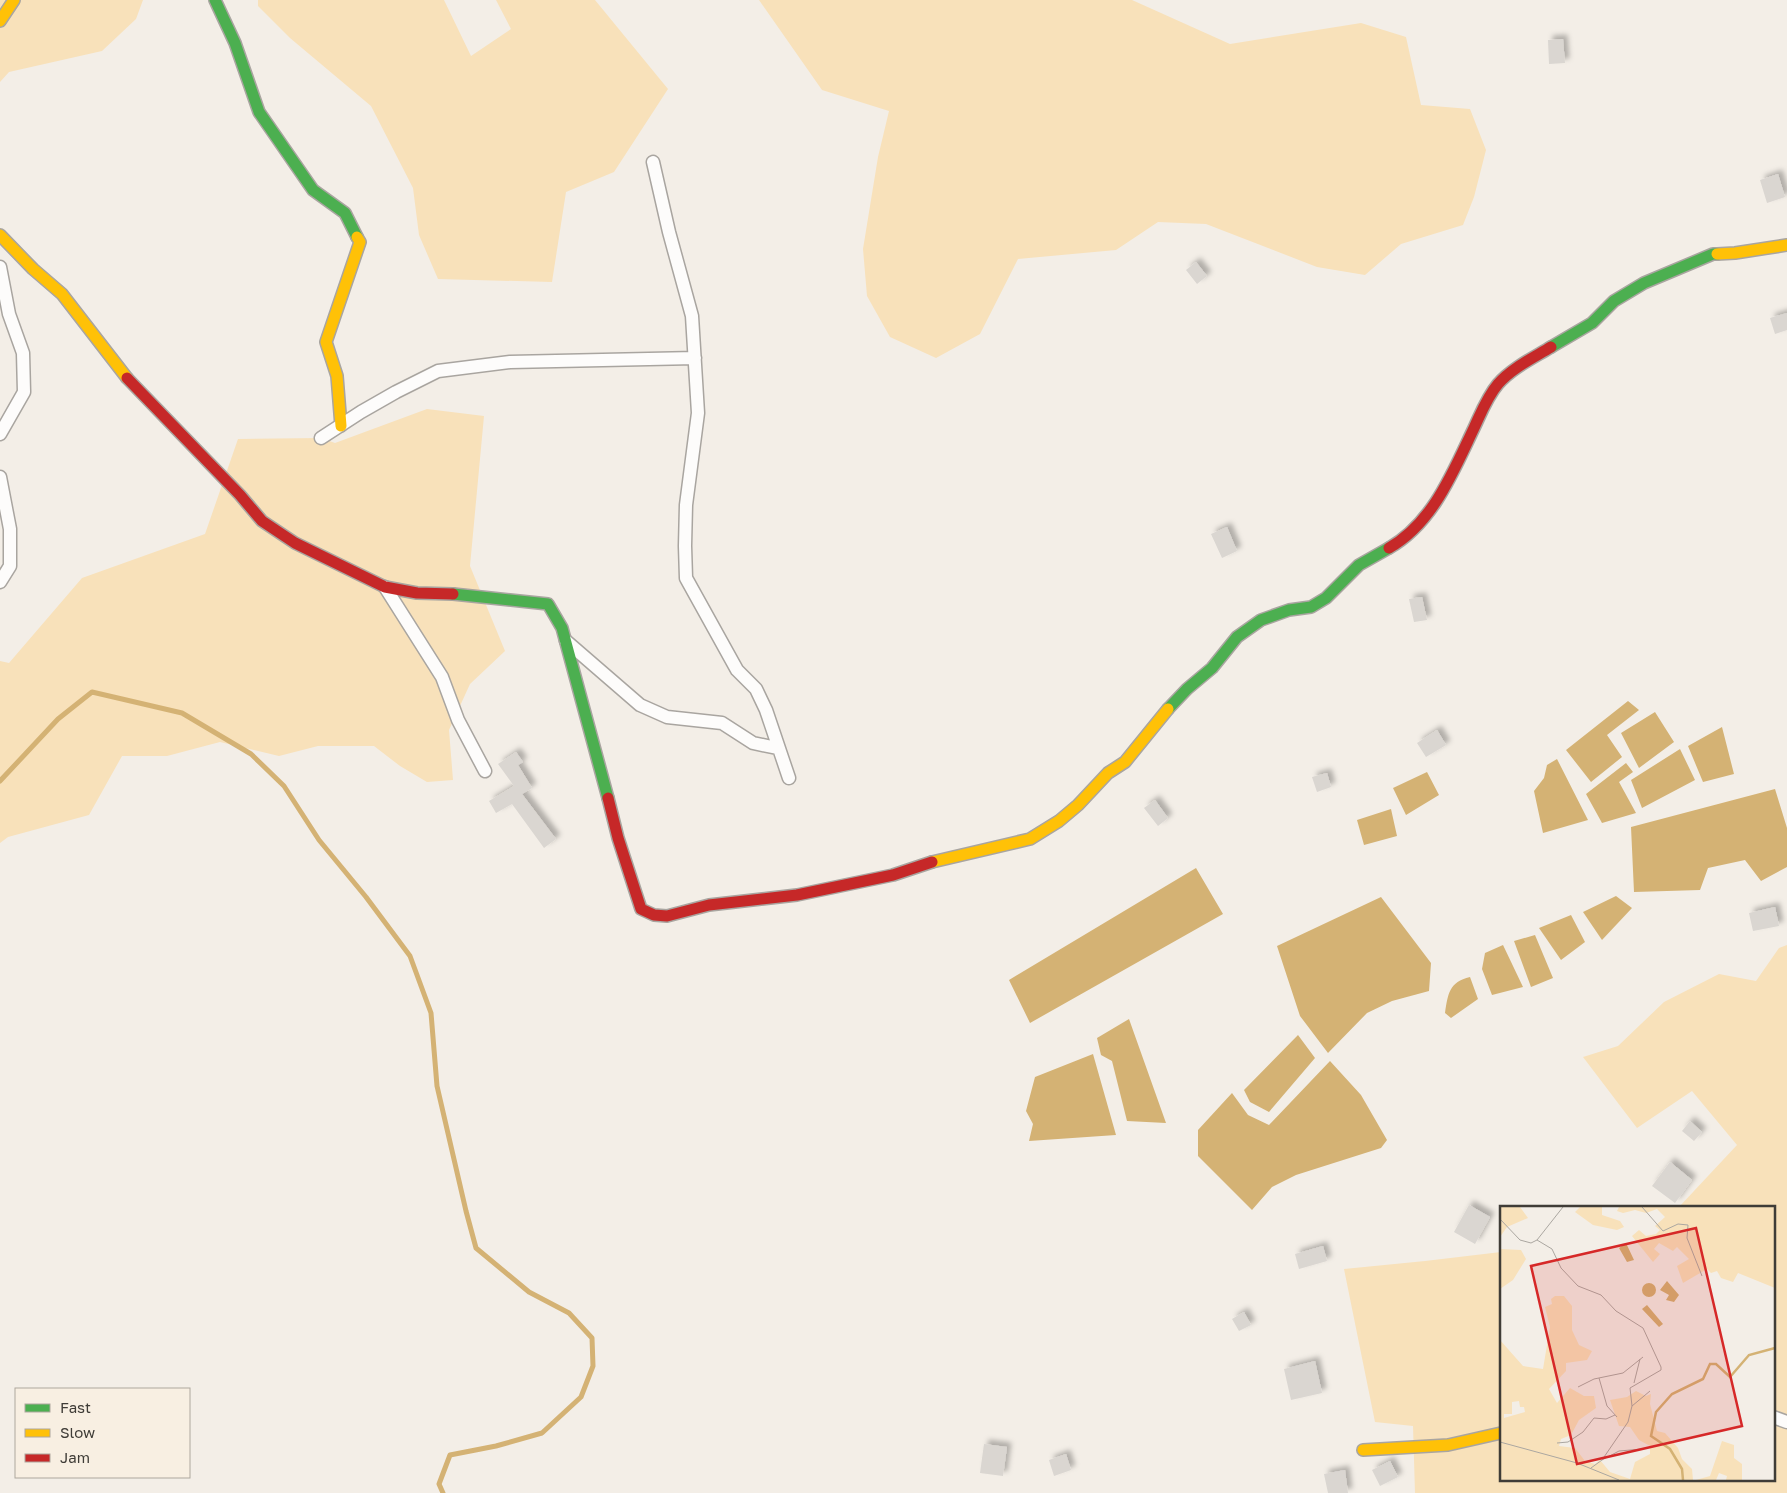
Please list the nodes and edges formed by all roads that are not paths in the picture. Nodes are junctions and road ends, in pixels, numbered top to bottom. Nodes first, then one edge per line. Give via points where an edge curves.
1 (14, 0) edge
2 (215, 0) edge
3 (0, 21) edge
4 (653, 162) dead end
5 (0, 235) edge
6 (1787, 245) edge
7 (0, 267) edge
8 (695, 358) junction
9 (340, 426) junction
10 (0, 434) edge
11 (321, 438) dead end
12 (0, 477) edge
13 (0, 582) edge
14 (385, 587) junction
15 (566, 641) junction
16 (777, 748) junction
17 (485, 771) dead end
18 (789, 778) dead end
19 (1774, 1417) edge
20 (1787, 1422) edge
21 (1500, 1433) edge
22 (1363, 1450) dead end

1 - 3 street
2 - 9 street via 235,43 259,112 313,190 344,213 360,242 326,342 337,376
4 - 8 street via 668,232 692,316
5 - 14 street via 62,294 123,374 262,521 295,543
6 - 15 street via 1713,254 1644,283 1614,301 1592,323 1521,365 1498,384 1486,400 1456,466 1428,514 1401,541 1359,565 1326,598 1311,607 1289,610 1261,620 1237,638 1212,668 1156,722 1125,762 1108,773 1059,821 1030,839 817,891 708,905 667,916 654,915 641,909 621,847
7 - 10 street via 9,314 23,353 24,392
8 - 9 street via 510,362 438,371
8 - 16 street via 698,413 686,505 686,578 737,670 756,689
9 - 11 street
12 - 13 street via 10,529 10,566
14 - 15 street via 417,593 548,604
14 - 17 street via 442,677 458,720
15 - 16 street via 640,705 667,717 722,723 753,743
16 - 18 street
19 - 20 street
21 - 22 street via 1448,1445

